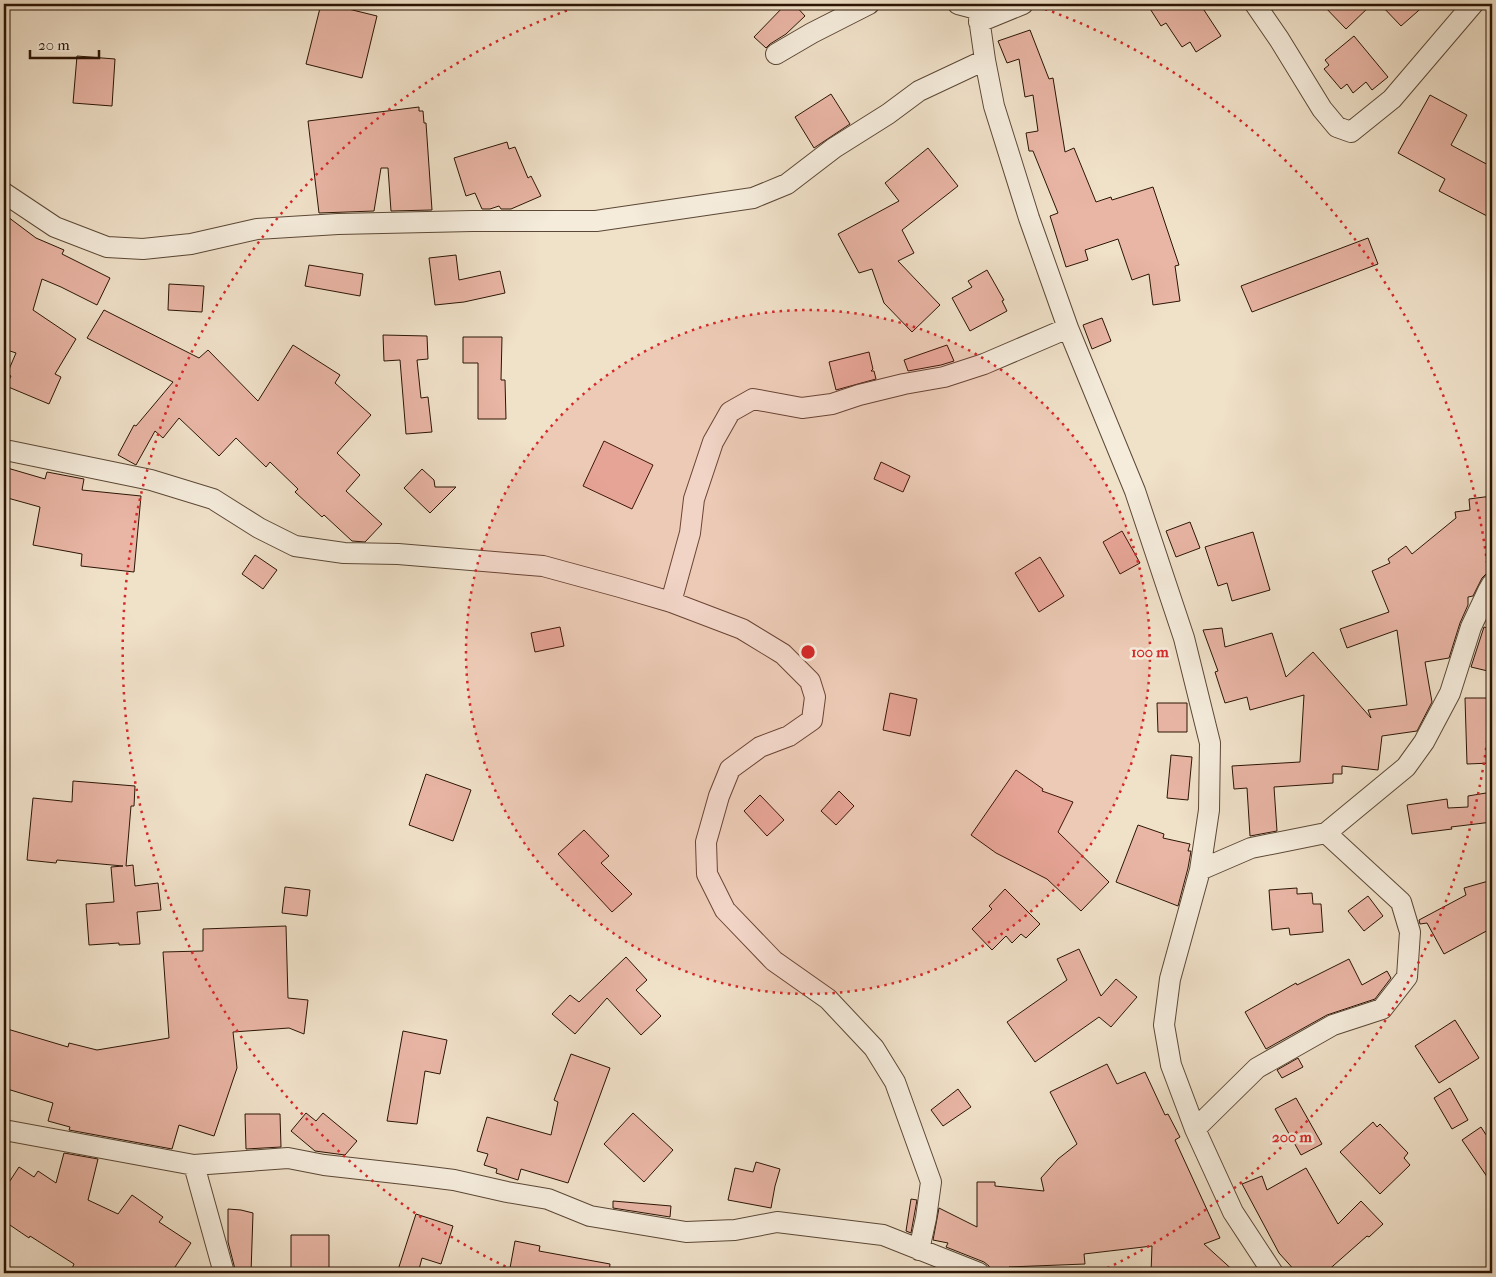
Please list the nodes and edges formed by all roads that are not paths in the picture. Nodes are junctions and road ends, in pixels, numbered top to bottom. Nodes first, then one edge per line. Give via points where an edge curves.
1 (868, 4) edge
2 (1024, 4) edge
3 (1255, 4) edge
4 (1474, 4) edge
5 (973, 10) edge
6 (776, 54) dead end
7 (985, 60) junction
8 (4, 193) edge
9 (1068, 328) junction
10 (10, 451) dead end
11 (1492, 584) edge
12 (671, 602) junction
13 (1326, 833) junction
14 (1200, 870) junction
15 (1195, 1129) junction
16 (4, 1130) edge
17 (194, 1165) junction
18 (919, 1250) junction
19 (224, 1273) edge
20 (979, 1273) edge
21 (1273, 1273) edge

1 - 6 street
2 - 5 street
3 - 4 street via 1322,109 1337,127 1351,132 1392,99
5 - 7 street
7 - 8 street via 919,91 787,184 753,198 596,221 338,224 257,229 191,244 143,249 107,247 55,227
7 - 9 street via 994,106
9 - 12 street via 1002,357 944,377 802,408 753,399 730,412 713,442 694,499 690,533
9 - 14 street via 1136,491 1184,638 1210,743 1209,810
10 - 12 street via 151,480 213,499 295,546 344,553 398,554 542,566
11 - 13 street via 1471,627 1450,692 1424,742 1406,767
12 - 18 street via 742,629 783,654 810,681 816,697 812,720 789,736 760,748 730,769 706,842 707,874 725,910 774,961 828,999 874,1048 895,1082 931,1182
13 - 14 street via 1251,848
13 - 15 street via 1401,902 1410,932 1407,977 1382,1009 1333,1025 1257,1068
14 - 15 street via 1170,979 1164,1025 1171,1065
15 - 21 street via 1233,1212
16 - 17 street
17 - 18 street via 288,1158 454,1180 548,1199 590,1216 686,1232 735,1230 777,1222 883,1235
17 - 19 street
18 - 20 street

